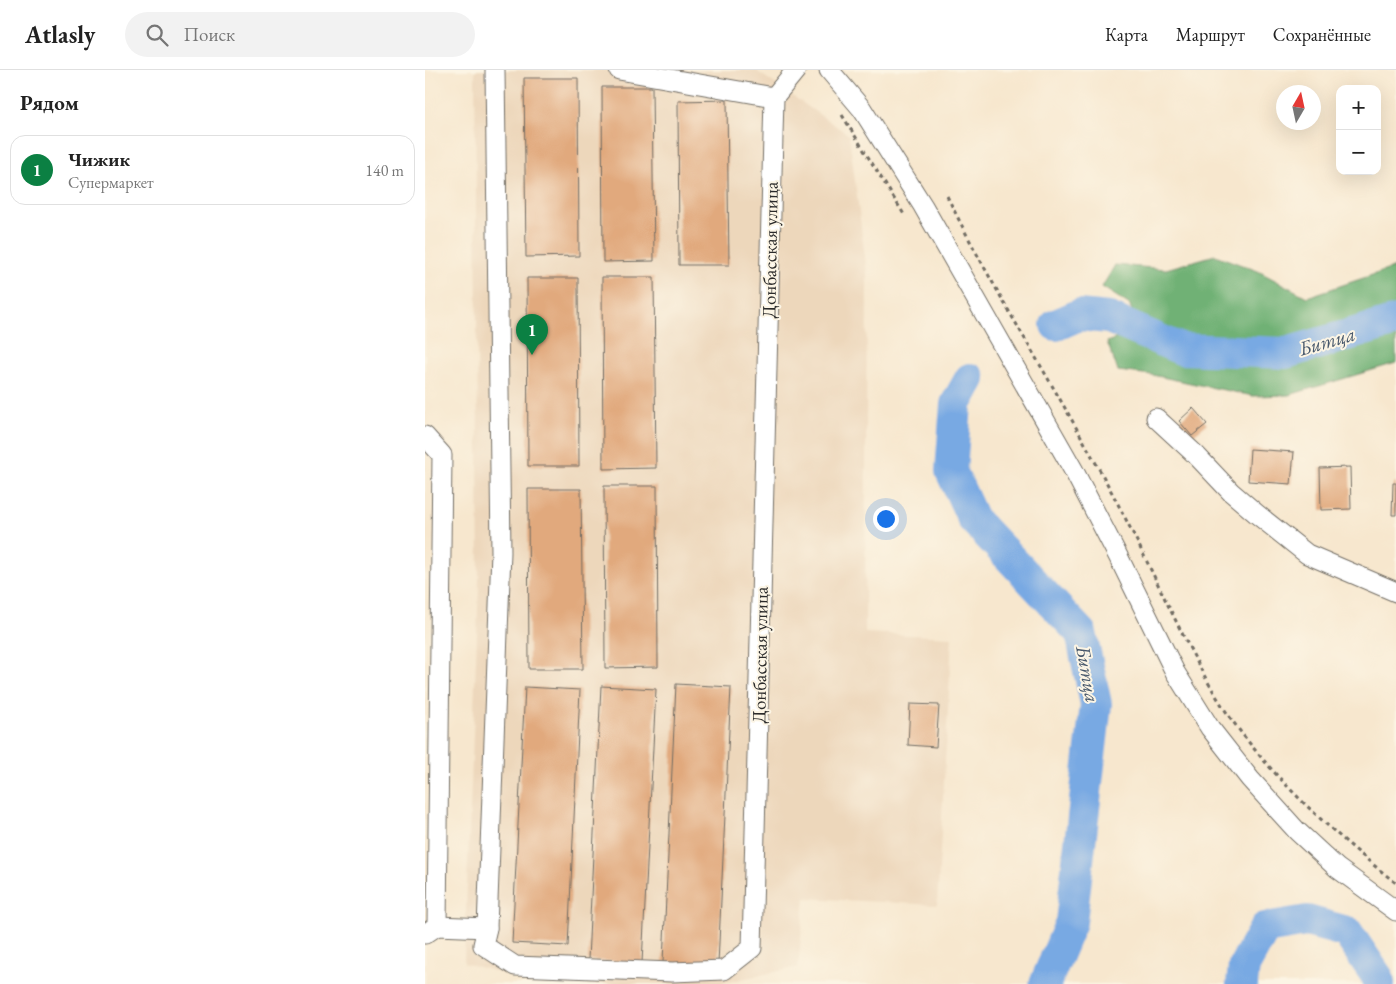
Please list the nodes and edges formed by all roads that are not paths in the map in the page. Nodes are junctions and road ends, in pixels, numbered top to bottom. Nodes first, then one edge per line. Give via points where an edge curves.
1 (495, 70) edge
2 (619, 70) edge
3 (796, 70) edge
4 (829, 70) edge
5 (774, 97) junction
6 (1156, 418) dead end
7 (425, 436) edge
8 (1396, 592) edge
9 (1396, 911) edge
10 (487, 928) junction
11 (431, 930) edge

1 - 10 street via 501,552
2 - 5 street
3 - 5 street
4 - 9 street via 862,109 947,249 1074,471 1175,672 1210,728 1250,780 1297,831 1337,868
5 - 10 street, Донбасская улица via 752,948 724,970 671,972 515,966 483,945
6 - 8 street via 1231,492 1307,554
7 - 11 street via 442,455
10 - 11 street

